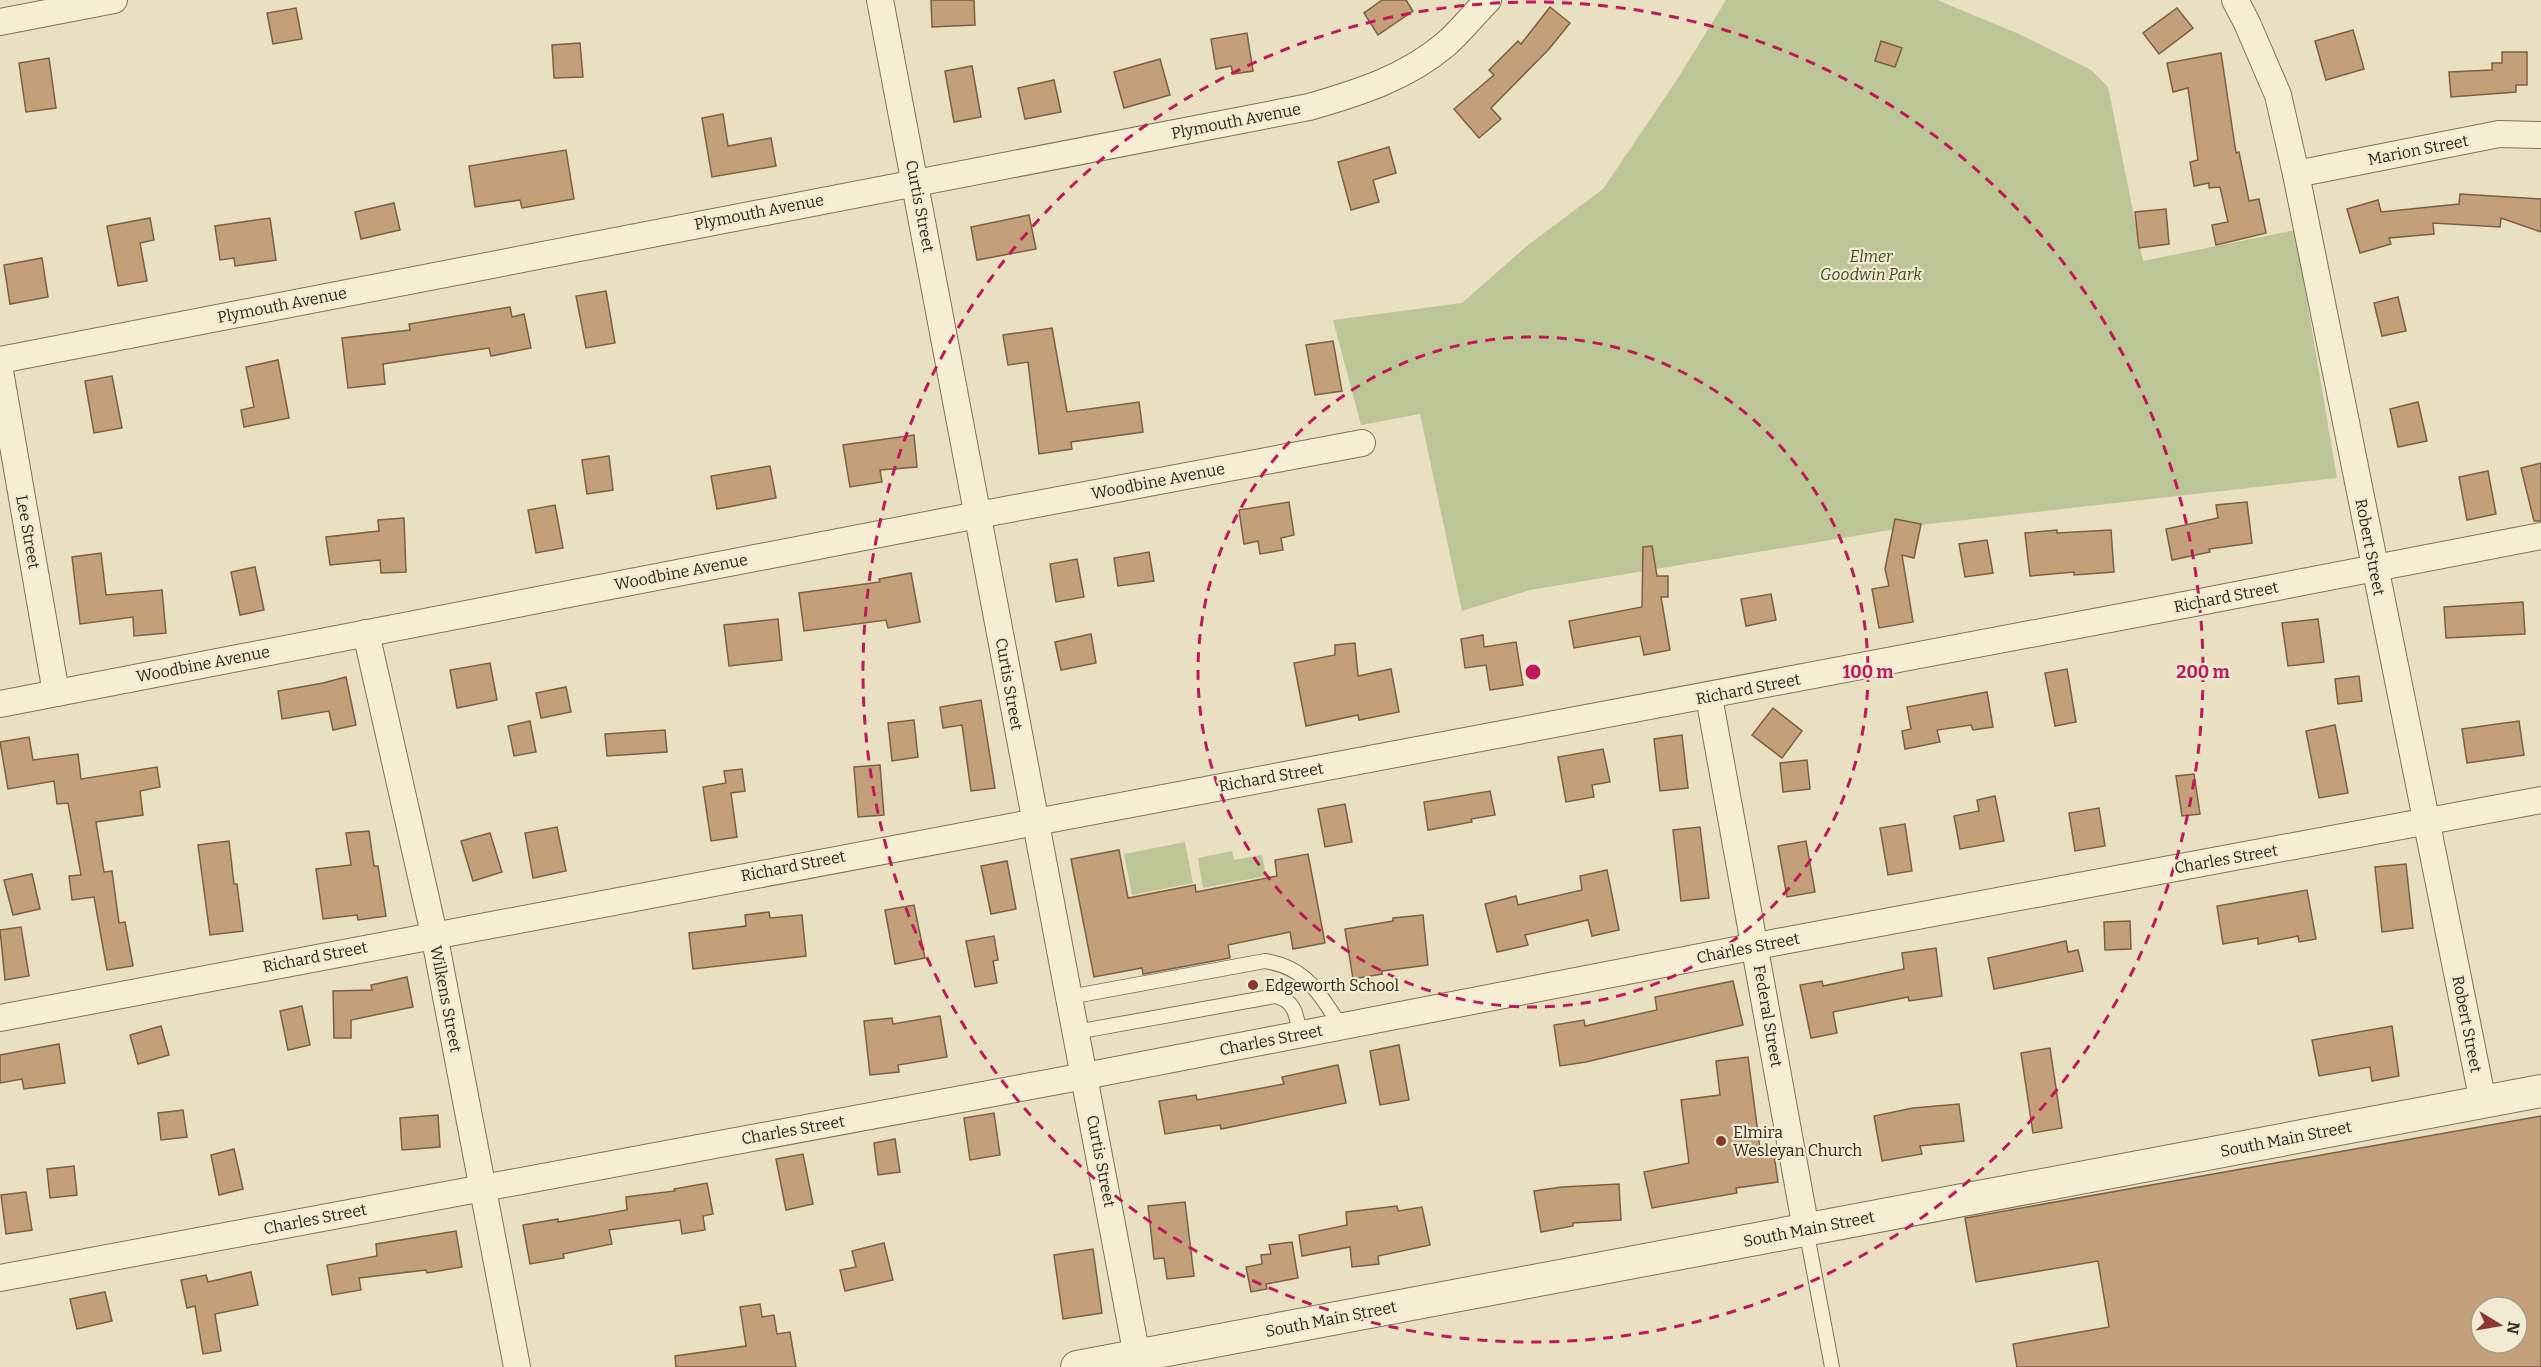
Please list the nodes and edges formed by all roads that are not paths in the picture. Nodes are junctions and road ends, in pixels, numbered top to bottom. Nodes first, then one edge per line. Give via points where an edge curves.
1 (114, 0) edge
2 (880, 0) edge
3 (1488, 0) edge
4 (2235, 0) edge
5 (0, 22) edge
6 (2541, 135) edge
7 (2296, 174) junction
8 (916, 182) junction
9 (0, 360) edge
10 (0, 371) edge
11 (1362, 443) dead end
12 (978, 515) junction
13 (2541, 536) edge
14 (2374, 568) junction
15 (366, 633) junction
16 (56, 693) junction
17 (1709, 697) junction
18 (0, 704) edge
19 (2541, 800) edge
20 (1034, 821) junction
21 (2427, 822) junction
22 (434, 934) junction
23 (1756, 946) junction
24 (1069, 996) junction
25 (0, 1018) edge
26 (1341, 1026) junction
27 (1076, 1032) junction
28 (1300, 1034) junction
29 (1085, 1076) junction
30 (2541, 1091) edge
31 (2482, 1102) junction
32 (482, 1187) junction
33 (1806, 1229) junction
34 (0, 1278) edge
35 (1138, 1361) edge
36 (517, 1367) edge
37 (1077, 1367) edge
38 (1832, 1367) edge

1 - 5 street
2 - 8 street, Curtis Street
3 - 8 street, Plymouth Avenue via 1447,44 1397,77 1370,89 1309,107
4 - 7 street, Robert Street via 2278,95
6 - 7 street, Marion Street via 2499,134
7 - 14 street, Robert Street
8 - 9 street, Plymouth Avenue
8 - 12 street, Curtis Street
10 - 16 street, Lee Street
11 - 12 street, Woodbine Avenue
12 - 15 street, Woodbine Avenue
12 - 20 street, Curtis Street
13 - 14 street, Richard Street
14 - 17 street, Richard Street
14 - 21 street, Robert Street
15 - 16 street, Woodbine Avenue
15 - 22 street, Wilkens Street
16 - 18 street, Woodbine Avenue
17 - 20 street, Richard Street
17 - 23 street, Federal Street
19 - 21 street, Charles Street
20 - 22 street, Richard Street
20 - 24 street, Curtis Street
21 - 23 street, Charles Street
21 - 31 street, Robert Street
22 - 25 street, Richard Street
22 - 32 street, Wilkens Street
23 - 26 street, Charles Street
23 - 33 street, Federal Street
24 - 26 lane via 1265,961 1285,964 1299,972
24 - 27 street, Curtis Street
26 - 28 street, Charles Street
27 - 28 lane via 1275,996 1287,999 1295,1008
27 - 29 street, Curtis Street
28 - 29 street, Charles Street
29 - 32 street, Charles Street
29 - 35 street, Curtis Street
30 - 31 street, South Main Street
31 - 33 street, South Main Street
32 - 34 street, Charles Street
32 - 36 street, Wilkens Street
33 - 35 street, South Main Street
33 - 38 lane
35 - 37 street, South Main Street

